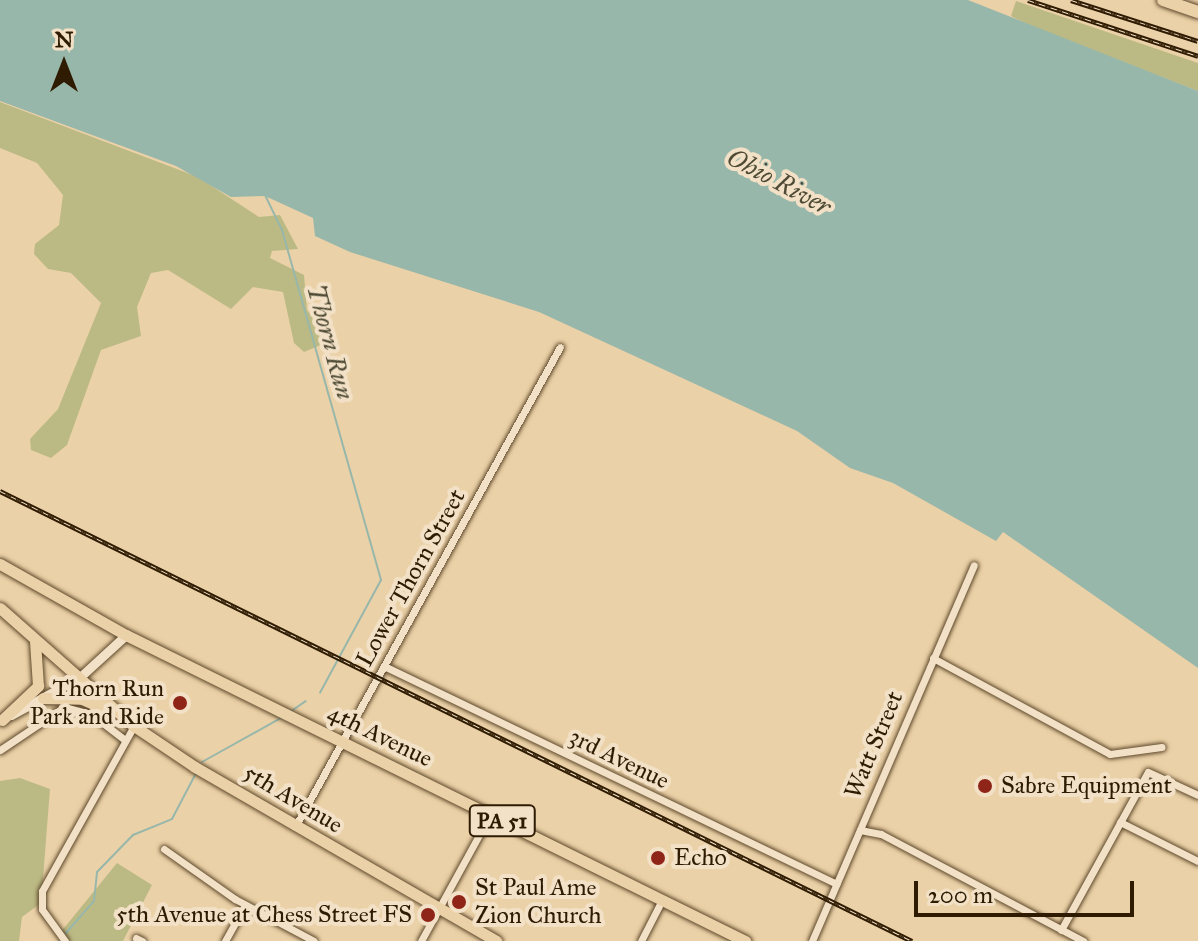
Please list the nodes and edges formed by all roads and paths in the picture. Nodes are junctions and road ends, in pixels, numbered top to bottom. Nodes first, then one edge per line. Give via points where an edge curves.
1 (1163, 0) edge
2 (1198, 12) edge
3 (560, 347) dead end
4 (0, 564) edge
5 (974, 565) dead end
6 (0, 608) edge
7 (126, 635) junction
8 (33, 637) junction
9 (933, 658) junction
10 (386, 667) junction
11 (80, 677) junction
12 (43, 698) junction
13 (1, 721) edge
14 (134, 726) junction
15 (125, 740) junction
16 (341, 741) junction
17 (1162, 747) dead end
18 (0, 750) edge
19 (1198, 795) edge
20 (490, 815) junction
21 (1120, 822) junction
22 (295, 827) junction
23 (860, 830) junction
24 (164, 849) dead end
25 (1198, 861) edge
26 (836, 884) junction
27 (662, 900) junction
28 (245, 905) junction
29 (438, 910) junction
30 (1061, 930) junction
31 (63, 938) edge
32 (225, 941) edge
33 (314, 941) edge
34 (421, 941) edge
35 (496, 941) edge
36 (641, 941) edge
37 (745, 941) edge
38 (812, 941) edge
39 (1083, 941) edge

1 - 2 highway
3 - 10 street, Lower Thorn Street
4 - 7 main road, 4th Avenue / PA 51
5 - 9 street, Watt Street
6 - 8 main road, 5th Avenue
7 - 11 street
7 - 16 main road, 4th Avenue / PA 51
8 - 11 main road, 5th Avenue
8 - 13 main road via 40,680
9 - 17 street via 1110,754
9 - 23 street, Watt Street
10 - 16 street, Lower Thorn Street
10 - 26 street, 3rd Avenue
11 - 12 street
11 - 14 main road, 5th Avenue
12 - 13 street
12 - 14 main road via 82,699
14 - 15 street
14 - 22 main road, 5th Avenue
15 - 18 street via 91,714 64,707
15 - 31 street via 42,891 42,909
16 - 20 main road, 4th Avenue / PA 51
16 - 22 street, Lower Thorn Street
19 - 21 street via 1150,771
20 - 27 main road, 4th Avenue / PA 51
20 - 29 street
21 - 25 street
21 - 30 street
22 - 29 main road, 5th Avenue
23 - 26 street, Watt Street
23 - 30 street via 881,834
24 - 28 street
26 - 38 street, Watt Street
27 - 36 street
27 - 37 main road, 4th Avenue / PA 51
28 - 32 street
28 - 33 street
29 - 34 street
29 - 35 main road, 5th Avenue
30 - 39 street

